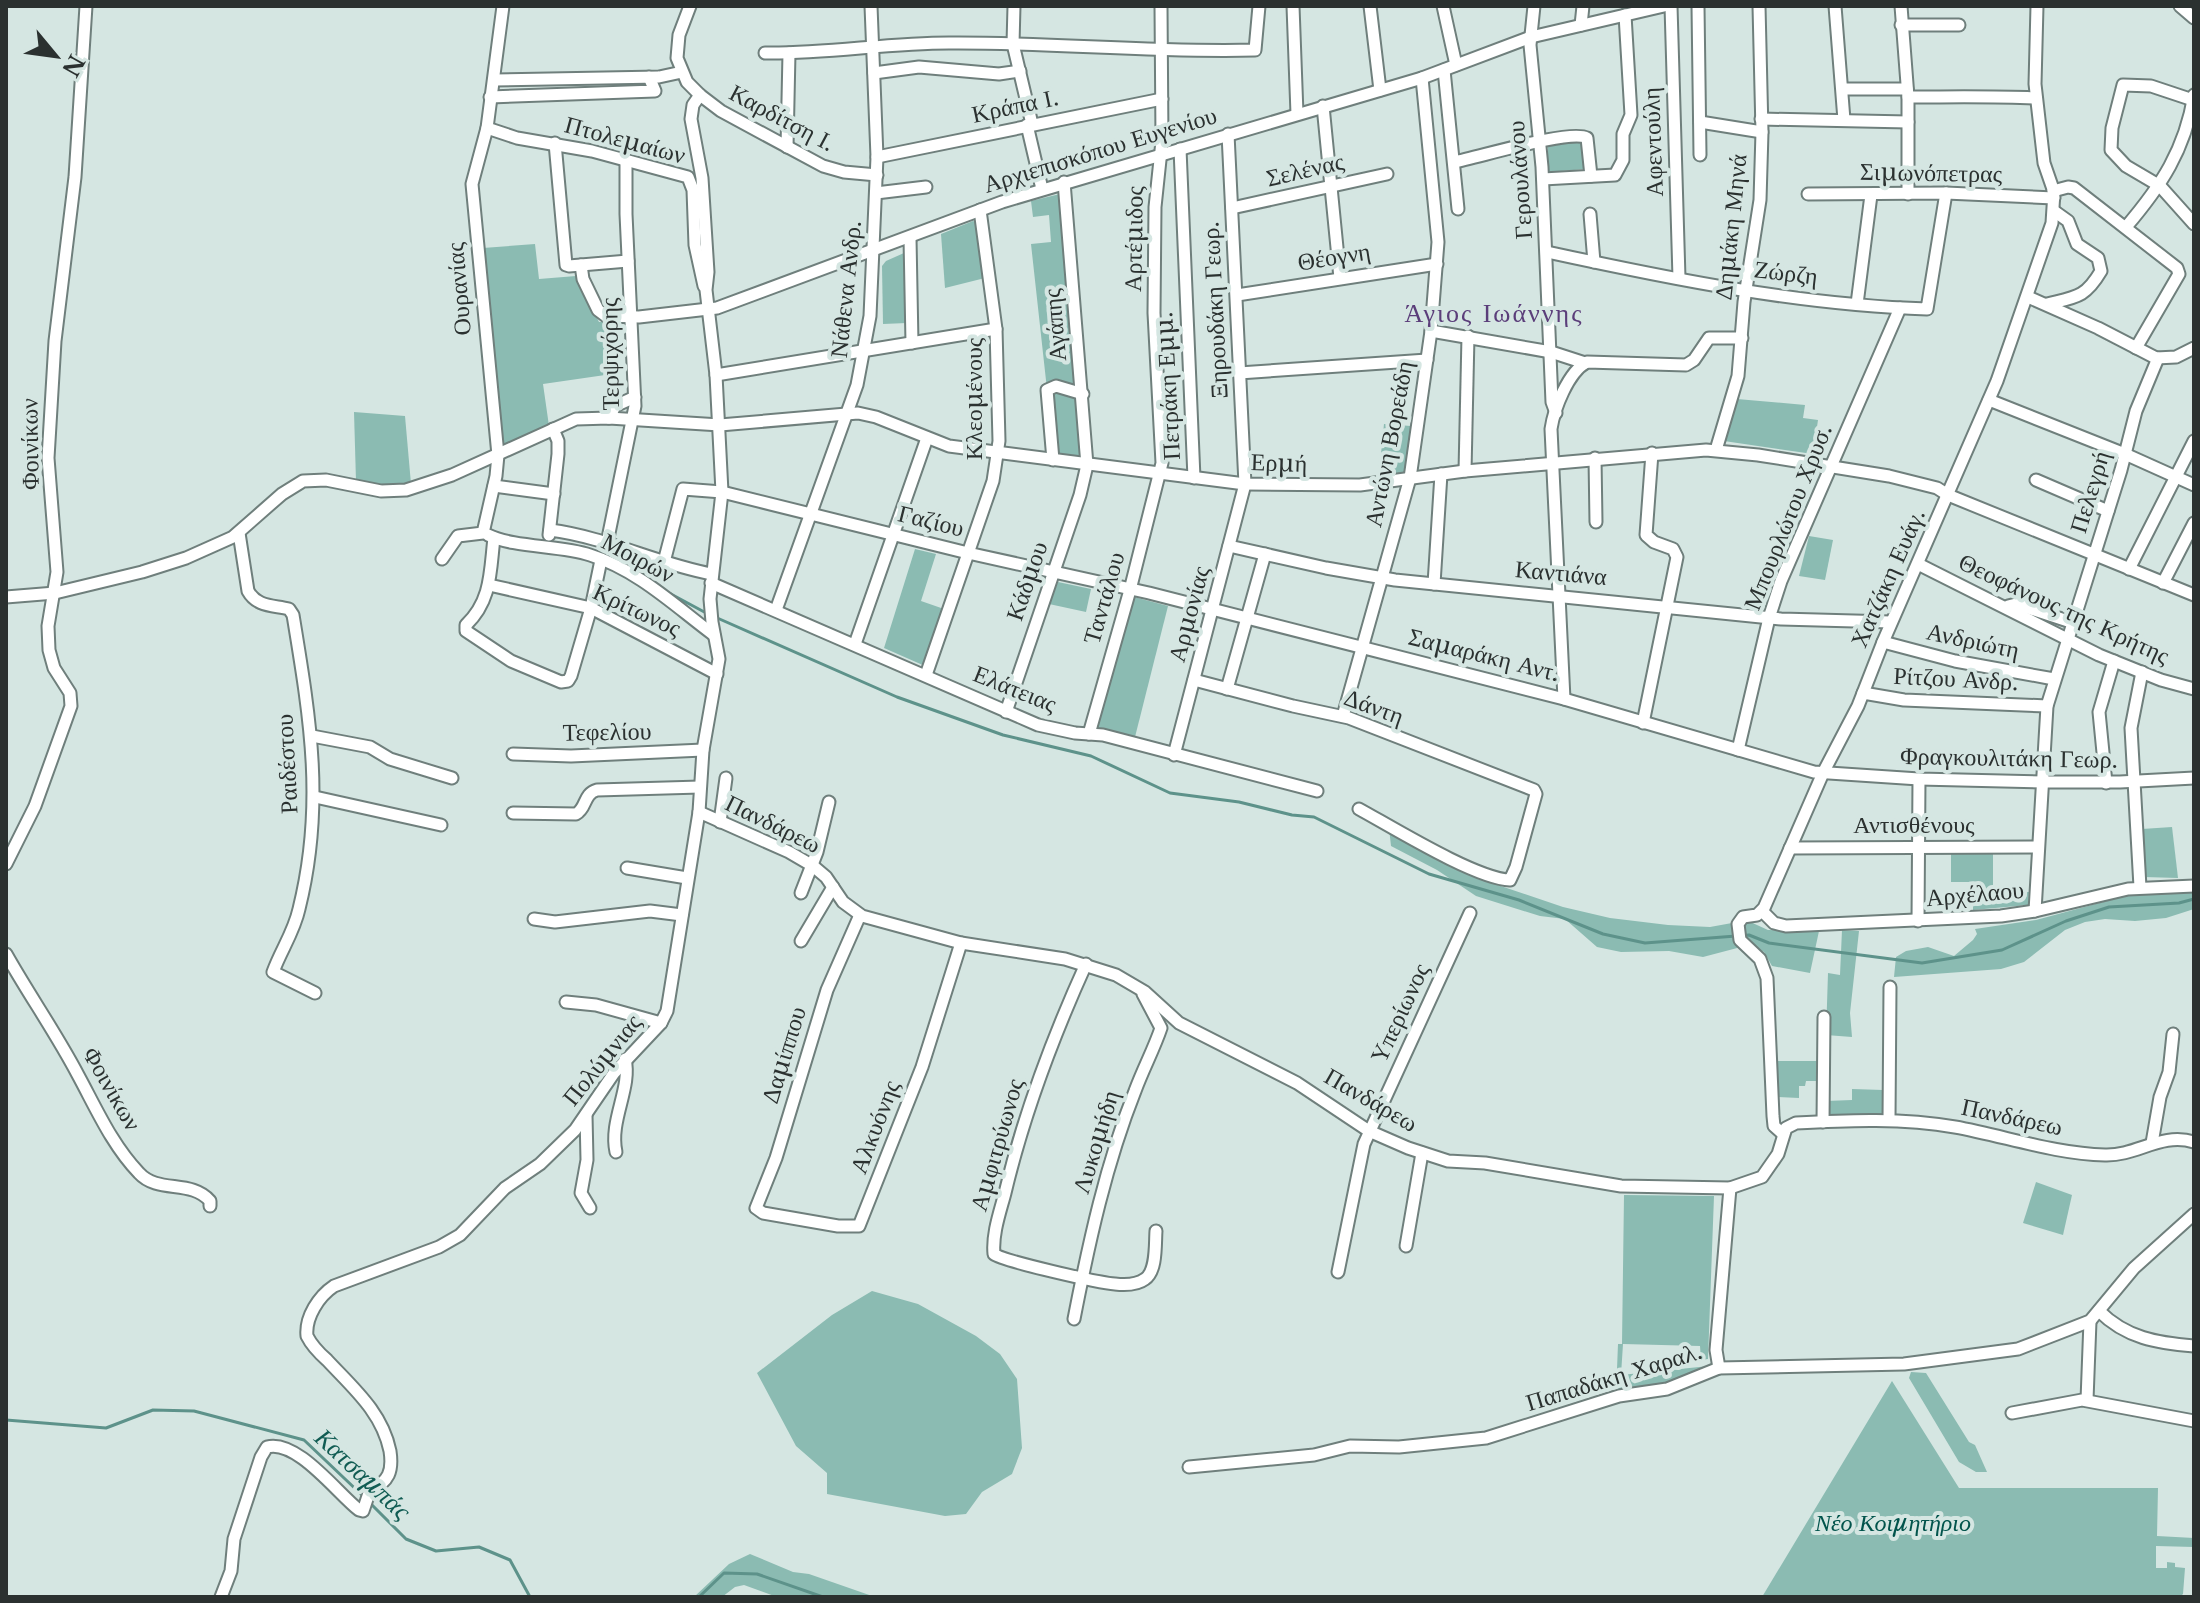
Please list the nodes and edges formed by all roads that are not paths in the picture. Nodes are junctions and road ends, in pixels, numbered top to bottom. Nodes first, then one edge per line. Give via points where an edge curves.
1 (86, 6) edge
2 (503, 6) edge
3 (690, 6) edge
4 (871, 6) edge
5 (1014, 6) edge
6 (1161, 6) edge
7 (1259, 6) edge
8 (1293, 6) edge
9 (1370, 6) edge
10 (1443, 6) edge
11 (1534, 6) edge
12 (1583, 6) edge
13 (1664, 6) edge
14 (1671, 6) edge
15 (1698, 6) edge
16 (1759, 6) edge
17 (1835, 6) edge
18 (1901, 6) edge
19 (2037, 6) edge
20 (2180, 6) edge
21 (1631, 11) edge
22 (2194, 18) edge
23 (1581, 25) junction
24 (1901, 25) junction
25 (1959, 25) dead end
26 (1531, 37) junction
27 (1013, 44) junction
28 (873, 47) junction
29 (1162, 51) junction
30 (765, 53) dead end
31 (789, 53) junction
32 (1450, 68) junction
33 (1020, 71) junction
34 (682, 72) junction
35 (874, 73) junction
36 (649, 77) junction
37 (1422, 78) junction
38 (494, 80) junction
39 (1843, 89) junction
40 (1380, 90) junction
41 (1907, 93) junction
42 (700, 95) junction
43 (490, 97) junction
44 (2194, 97) edge
45 (2036, 98) junction
46 (1162, 99) junction
47 (1323, 106) junction
48 (1297, 114) junction
49 (1844, 120) junction
50 (1700, 122) junction
51 (1908, 122) junction
52 (487, 124) junction
53 (1030, 125) junction
54 (1761, 126) junction
55 (2191, 130) edge
56 (1228, 134) junction
57 (1539, 142) junction
58 (555, 143) junction
59 (787, 147) junction
60 (1180, 149) junction
61 (1161, 154) junction
62 (1700, 155) dead end
63 (877, 157) junction
64 (626, 161) junction
65 (1454, 162) junction
66 (1387, 174) dead end
67 (877, 175) junction
68 (1591, 176) junction
69 (1543, 179) junction
70 (696, 180) junction
71 (1064, 182) junction
72 (1332, 186) junction
73 (2160, 186) junction
74 (926, 187) dead end
75 (1042, 189) junction
76 (876, 193) junction
77 (1946, 193) junction
78 (1808, 194) dead end
79 (1908, 194) junction
80 (2054, 194) junction
81 (1871, 195) junction
82 (1232, 208) junction
83 (1458, 209) dead end
84 (980, 210) junction
85 (2054, 211) junction
86 (1590, 214) dead end
87 (2194, 224) edge
88 (2126, 227) junction
89 (910, 238) junction
90 (874, 251) junction
91 (1547, 252) junction
92 (628, 261) junction
93 (1594, 262) junction
94 (1437, 264) junction
95 (581, 265) junction
96 (1340, 278) junction
97 (1679, 278) junction
98 (1746, 290) junction
99 (1237, 295) junction
100 (2028, 297) junction
101 (1857, 304) junction
102 (2046, 305) junction
103 (1900, 308) junction
104 (709, 310) junction
105 (632, 317) junction
106 (996, 329) junction
107 (1431, 331) junction
108 (1468, 336) junction
109 (1742, 338) junction
110 (912, 343) junction
111 (2136, 348) junction
112 (2194, 348) edge
113 (864, 350) junction
114 (1551, 352) junction
115 (2158, 358) junction
116 (1427, 360) junction
117 (1585, 363) junction
118 (1239, 373) junction
119 (716, 375) junction
120 (1083, 394) junction
121 (635, 397) junction
122 (1989, 400) junction
123 (1556, 413) junction
124 (846, 414) junction
125 (609, 418) junction
126 (634, 420) junction
127 (720, 425) junction
128 (553, 429) junction
129 (927, 438) junction
130 (2194, 441) edge
131 (1716, 450) junction
132 (1652, 453) junction
133 (998, 454) junction
134 (2125, 454) junction
135 (498, 455) junction
136 (1595, 458) junction
137 (1053, 460) junction
138 (1552, 463) junction
139 (1087, 465) junction
140 (1831, 466) junction
141 (1465, 471) junction
142 (1161, 474) junction
143 (1441, 474) junction
144 (2175, 476) junction
145 (1194, 478) junction
146 (1410, 478) junction
147 (2036, 480) dead end
148 (1245, 484) junction
149 (2194, 485) edge
150 (494, 486) junction
151 (722, 492) junction
152 (554, 494) junction
153 (1948, 495) junction
154 (2108, 511) junction
155 (809, 515) junction
156 (1596, 522) dead end
157 (2194, 523) edge
158 (550, 530) junction
159 (239, 533) junction
160 (893, 534) junction
161 (489, 535) junction
162 (607, 543) junction
163 (546, 546) junction
164 (1229, 546) junction
165 (968, 553) junction
166 (1265, 554) junction
167 (2094, 555) junction
168 (442, 559) dead end
169 (601, 560) junction
170 (664, 562) junction
171 (1918, 564) junction
172 (2129, 569) junction
173 (1053, 572) junction
174 (712, 578) junction
175 (1383, 578) junction
176 (2163, 583) junction
177 (1434, 584) junction
178 (489, 585) junction
179 (1130, 590) junction
180 (55, 593) junction
181 (1559, 595) junction
182 (2194, 595) edge
183 (6, 597) edge
184 (1668, 606) junction
185 (2007, 607) junction
186 (591, 608) junction
187 (1213, 609) junction
188 (776, 610) junction
189 (1247, 618) junction
190 (1769, 618) junction
191 (1891, 622) junction
192 (2071, 622) junction
193 (714, 635) junction
194 (2066, 639) junction
195 (1883, 642) junction
196 (855, 644) junction
197 (1362, 647) junction
198 (2114, 661) junction
199 (2142, 672) junction
200 (717, 674) junction
201 (926, 675) junction
202 (2054, 679) junction
203 (1194, 680) junction
204 (1227, 689) junction
205 (2194, 689) edge
206 (1863, 693) junction
207 (1564, 699) junction
208 (2047, 706) junction
209 (1006, 712) junction
210 (1343, 716) junction
211 (1643, 723) junction
212 (1089, 734) junction
213 (312, 736) junction
214 (703, 750) junction
215 (1738, 750) junction
216 (513, 754) dead end
217 (1174, 755) junction
218 (1823, 773) junction
219 (452, 778) dead end
220 (726, 778) dead end
221 (2194, 778) edge
222 (1919, 779) junction
223 (2043, 782) junction
224 (2134, 782) junction
225 (2106, 783) junction
226 (700, 787) junction
227 (1317, 791) dead end
228 (315, 797) junction
229 (829, 802) dead end
230 (1359, 809) dead end
231 (699, 812) junction
232 (513, 813) dead end
233 (720, 822) junction
234 (441, 825) dead end
235 (1918, 847) junction
236 (2038, 847) junction
237 (1790, 848) junction
238 (6, 864) edge
239 (813, 866) junction
240 (627, 868) dead end
241 (687, 878) junction
242 (2194, 886) edge
243 (833, 887) junction
244 (2140, 887) junction
245 (801, 893) dead end
246 (1762, 911) junction
247 (2035, 911) junction
248 (1470, 913) dead end
249 (682, 915) junction
250 (860, 915) junction
251 (534, 919) dead end
252 (1918, 921) junction
253 (801, 941) dead end
254 (961, 943) junction
255 (6, 954) edge
256 (1086, 964) junction
257 (1138, 987) junction
258 (1890, 987) dead end
259 (315, 993) dead end
260 (566, 1002) dead end
261 (1824, 1017) dead end
262 (661, 1023) junction
263 (2173, 1034) dead end
264 (625, 1059) junction
265 (586, 1115) junction
266 (1889, 1120) junction
267 (1823, 1122) junction
268 (1369, 1131) junction
269 (1783, 1134) junction
270 (2194, 1142) edge
271 (2152, 1143) junction
272 (616, 1152) dead end
273 (1422, 1153) junction
274 (1730, 1188) junction
275 (210, 1206) dead end
276 (590, 1208) dead end
277 (757, 1210) joint
278 (2194, 1214) edge
279 (1156, 1231) dead end
280 (1406, 1246) dead end
281 (1338, 1272) dead end
282 (1082, 1277) junction
283 (2099, 1311) junction
284 (1074, 1319) dead end
285 (2090, 1321) junction
286 (2194, 1346) edge
287 (1719, 1368) junction
288 (2087, 1400) junction
289 (2012, 1413) dead end
290 (2194, 1421) edge
291 (1189, 1467) dead end
292 (221, 1597) edge

1 - 180 street, Φοινίκων via 75,177 51,380 48,458
2 - 38 street
3 - 34 street via 677,46
4 - 28 street, Νάθενα Ανδρ.
5 - 27 street
6 - 29 street, Αρτέμιδος
7 - 29 street via 1255,50
8 - 48 street
9 - 40 street
10 - 32 street
11 - 26 street, Γερουλάνου
12 - 23 street
13 - 21 street, Αρχιεπισκόπου Ευγενίου
14 - 97 street, Αφεντούλη
15 - 50 street
16 - 54 street, Δημάκη Μηνά
17 - 39 street
18 - 24 street
19 - 45 street, Χατζάκη Ευάγ.
20 - 22 street
21 - 23 street, Αρχιεπισκόπου Ευγενίου
21 - 68 street via 1631,115 1623,134 1623,160 1615,175
23 - 26 street, Αρχιεπισκόπου Ευγενίου
24 - 25 street
24 - 41 street
26 - 32 street, Αρχιεπισκόπου Ευγενίου
26 - 57 street, Γερουλάνου
27 - 28 street
27 - 29 street
27 - 33 street
28 - 31 street
28 - 35 street, Νάθενα Ανδρ.
29 - 46 street, Αρτέμιδος
30 - 31 street
31 - 59 street
32 - 37 street, Αρχιεπισκόπου Ευγενίου
32 - 65 street
33 - 35 street via 919,67
33 - 53 street
34 - 36 street
34 - 42 street, Καρδίτση Ι.
35 - 63 street, Νάθενα Ανδρ.
36 - 38 street
36 - 43 street via 655,91
37 - 40 street, Αρχιεπισκόπου Ευγενίου
37 - 94 street, Αντώνη Βορεάδη
38 - 43 street
39 - 41 street
39 - 49 street
40 - 47 street, Αρχιεπισκόπου Ευγενίου
41 - 45 street
41 - 51 street
42 - 59 street, Καρδίτση Ι.
42 - 70 street, Πτολεμαίων via 691,119
43 - 52 street
44 - 55 street
44 - 73 street via 2135,84 2123,85 2120,91 2111,150 2126,166
45 - 80 street, Χατζάκη Ευάγ. via 2044,163
46 - 53 street, Κράπα Ι.
46 - 61 street, Αρτέμιδος
47 - 48 street, Αρχιεπισκόπου Ευγενίου
47 - 72 street
48 - 56 street, Αρχιεπισκόπου Ευγενίου
49 - 51 street
49 - 54 street
50 - 54 street
50 - 62 street
51 - 79 street
52 - 58 street, Πτολεμαίων via 522,139
52 - 135 street, Ουρανίας via 472,189
53 - 63 street, Κράπα Ι.
53 - 75 street
54 - 98 street, Δημάκη Μηνά via 1760,200
55 - 73 street
56 - 60 street, Αρχιεπισκόπου Ευγενίου
56 - 82 street, Ξηρουδάκη Γεωρ.
57 - 65 street
57 - 68 street via 1586,137
57 - 69 street, Γερουλάνου
58 - 64 street, Πτολεμαίων
58 - 95 street via 566,265
59 - 67 street, Καρδίτση Ι. via 833,170
60 - 61 street, Αρχιεπισκόπου Ευγενίου
60 - 145 street, Πετράκη Εμμ.
61 - 71 street, Αρχιεπισκόπου Ευγενίου
61 - 142 street, Αρτέμιδος via 1154,288
63 - 67 street, Νάθενα Ανδρ.
64 - 70 street, Πτολεμαίων
64 - 92 street, Τερψιχόρης
65 - 83 street
66 - 72 street, Σελένας
67 - 76 street, Νάθενα Ανδρ.
68 - 69 street
69 - 91 street, Γερουλάνου
70 - 104 street, Πτολεμαίων via 695,245
71 - 75 street, Αρχιεπισκόπου Ευγενίου
71 - 120 street, Αγάπης
72 - 82 street, Σελένας
72 - 96 street
73 - 87 street
73 - 88 street
74 - 76 street
75 - 84 street, Αρχιεπισκόπου Ευγενίου
76 - 90 street, Νάθενα Ανδρ.
77 - 79 street, Σιμωνόπετρας
77 - 80 street, Σιμωνόπετρας
77 - 103 street, Ζώρζη via 1927,309
78 - 81 street, Σιμωνόπετρας
79 - 81 street, Σιμωνόπετρας
80 - 85 street, Χατζάκη Ευάγ.
80 - 88 street, Σιμωνόπετρας via 2074,188
81 - 101 street
82 - 99 street, Ξηρουδάκη Γεωρ.
84 - 89 street, Αρχιεπισκόπου Ευγενίου
84 - 106 street, Κλεομένους
85 - 100 street, Χατζάκη Ευάγ.
85 - 102 street via 2068,221 2077,244 2098,258 2101,271 2091,288
86 - 93 street
88 - 111 street, Σιμωνόπετρας via 2179,274
89 - 90 street, Αρχιεπισκόπου Ευγενίου
89 - 110 street
90 - 104 street, Αρχιεπισκόπου Ευγενίου
90 - 113 street, Νάθενα Ανδρ.
91 - 93 street, Ζώρζη
91 - 114 street, Γερουλάνου
92 - 95 street
92 - 105 street, Τερψιχόρης
93 - 97 street, Ζώρζη
94 - 96 street, Θέογνη
94 - 107 street, Αντώνη Βορεάδη
95 - 105 street, Αρχιεπισκόπου Ευγενίου via 599,312
96 - 99 street, Θέογνη
97 - 98 street, Ζώρζη
98 - 101 street, Ζώρζη
98 - 109 street, Δημάκη Μηνά
99 - 118 street, Ξηρουδάκη Γεωρ.
100 - 102 street
100 - 122 street, Χατζάκη Ευάγ.
101 - 103 street, Ζώρζη
102 - 111 street
103 - 140 street, Μπουρλώτου Χρυσ.
104 - 105 street, Αρχιεπισκόπου Ευγενίου
104 - 119 street, Πτολεμαίων
105 - 121 street, Τερψιχόρης
106 - 110 street
106 - 133 street, Κλεομένους
107 - 108 street
107 - 116 street, Αντώνη Βορεάδη
108 - 114 street
108 - 141 street
109 - 117 street via 1709,338 1686,365
109 - 131 street, Δημάκη Μηνά via 1738,376
110 - 113 street
111 - 115 street
112 - 115 street
113 - 119 street
113 - 124 street, Νάθενα Ανδρ.
114 - 117 street
114 - 123 street, Γερουλάνου
115 - 134 street, Πελεγρή
116 - 118 street
116 - 146 street, Αντώνη Βορεάδη
117 - 123 street
118 - 148 street, Ξηρουδάκη Γεωρ.
119 - 127 street, Πτολεμαίων
120 - 137 street via 1049,387
120 - 139 street, Αγάπης
121 - 125 street via 615,406
121 - 126 street, Τερψιχόρης
122 - 134 street
122 - 153 street, Χατζάκη Ευάγ.
123 - 138 street
124 - 127 street, Ερμή
124 - 129 street, Ερμή via 876,417
124 - 155 street, Νάθενα Ανδρ.
125 - 126 street, Ερμή
125 - 128 street, Ερμή via 580,418
126 - 127 street, Ερμή
126 - 162 street, Τερψιχόρης
127 - 151 street, Πολύμνιας
128 - 135 street, Ερμή
128 - 152 street via 558,454
129 - 133 street, Ερμή
129 - 160 street
130 - 144 street
131 - 132 street, Ερμή
131 - 140 street, Ερμή
132 - 136 street, Ερμή
132 - 184 street via 1646,533 1676,554
133 - 137 street, Ερμή
133 - 165 street, Κλεομένους
134 - 144 street
134 - 154 street, Πελεγρή
135 - 150 street, Ουρανίας
135 - 159 street, Ερμή via 430,484 399,491 303,481
136 - 138 street, Ερμή
136 - 156 street
137 - 139 street, Ερμή
138 - 141 street, Ερμή
138 - 181 street
139 - 142 street, Ερμή
139 - 173 street, Κάδμου
140 - 153 street, Ερμή via 1925,485
140 - 190 street, Μπουρλώτου Χρυσ.
141 - 143 street, Ερμή
142 - 145 street, Ερμή
142 - 179 street, Ταντάλου
143 - 146 street, Ερμή
143 - 177 street
144 - 149 street
144 - 172 street
145 - 148 street, Ερμή
146 - 148 street, Ερμή via 1360,485
146 - 175 street, Αντώνη Βορεάδη
147 - 154 street
148 - 164 street, Αρμονίας
150 - 152 street
150 - 161 street, Ουρανίας
151 - 155 street, Γαζίου
151 - 170 street, Γαζίου via 683,489
151 - 174 street, Πολύμνιας
152 - 158 street
153 - 167 street, Ερμή
153 - 171 street, Χατζάκη Ευάγ.
154 - 167 street, Πελεγρή
155 - 160 street, Γαζίου
155 - 188 street, Νάθενα Ανδρ.
157 - 176 street
158 - 162 street, Ελάτειας
158 - 163 street
159 - 180 street, Ερμή via 158,568
159 - 213 street, Ραιδέστου via 251,597 293,615
160 - 165 street, Γαζίου
160 - 196 street
161 - 163 street, Μοιρών
161 - 168 street via 458,536
161 - 178 street
162 - 170 street, Ελάτειας
163 - 169 street, Μοιρών
164 - 166 street, Καντιάνα
164 - 187 street, Αρμονίας
165 - 173 street, Γαζίου
165 - 201 street, Κλεομένους
166 - 175 street, Καντιάνα
166 - 189 street
167 - 172 street, Ερμή
167 - 192 street, Πελεγρή
169 - 186 street
169 - 193 street, Μοιρών via 673,602
170 - 174 street, Ελάτειας
171 - 185 street, Θεοφάνους της Κρήτης
171 - 191 street, Χατζάκη Ευάγ.
172 - 176 street, Ερμή
173 - 179 street, Γαζίου
173 - 209 street, Κάδμου
174 - 188 street, Ελάτειας
174 - 193 street, Πολύμνιας
175 - 177 street, Καντιάνα
175 - 197 street, Αντώνη Βορεάδη
176 - 182 street, Ερμή
177 - 181 street, Καντιάνα
178 - 186 street, Κρίτωνος
178 - 186 street via 466,631 511,661 561,682 571,676
179 - 187 street, Σαμαράκη Αντ.
179 - 212 street, Ταντάλου
180 - 183 street, Ερμή
180 - 238 street, Φοινίκων via 49,650 71,706 35,806
181 - 184 street, Καντιάνα
181 - 207 street
184 - 190 street, Καντιάνα
184 - 211 street
185 - 192 street via 2016,604
185 - 194 street, Θεοφάνους της Κρήτης
186 - 200 street, Κρίτωνος
187 - 189 street, Σαμαράκη Αντ.
187 - 203 street, Αρμονίας
188 - 196 street, Ελάτειας
189 - 197 street, Σαμαράκη Αντ.
189 - 204 street
190 - 191 street, Καντιάνα
190 - 215 street, Μπουρλώτου Χρυσ.
191 - 195 street, Χατζάκη Ευάγ.
192 - 194 street, Πελεγρή
193 - 200 street, Πολύμνιας
194 - 198 street, Θεοφάνους της Κρήτης
194 - 202 street, Πελεγρή
195 - 202 street, Ανδριώτη
195 - 206 street, Χατζάκη Ευάγ.
196 - 201 street, Ελάτειας
197 - 207 street, Σαμαράκη Αντ.
197 - 210 street, Αντώνη Βορεάδη
198 - 199 street, Θεοφάνους της Κρήτης
198 - 225 street via 2099,712
199 - 205 street, Θεοφάνους της Κρήτης
199 - 224 street via 2131,721
200 - 214 street, Πολύμνιας
201 - 209 street, Ελάτειας
202 - 208 street, Πελεγρή
203 - 204 street, Δάντη
203 - 217 street, Αρμονίας
204 - 210 street, Δάντη
206 - 208 street, Ρίτζου Ανδρ. via 1904,700
206 - 218 street, Χατζάκη Ευάγ.
207 - 211 street, Σαμαράκη Αντ.
208 - 223 street, Πελεγρή
209 - 212 street, Ελάτειας via 1045,727
210 - 230 street, Δάντη via 1536,794 1510,880 1470,867
211 - 215 street, Σαμαράκη Αντ.
212 - 217 street, Ελάτειας
213 - 219 street via 370,747 390,759
213 - 228 street, Ραιδέστου
214 - 216 street, Τεφελίου
214 - 226 street, Πολύμνιας
215 - 218 street, Σαμαράκη Αντ.
217 - 227 street, Ελάτειας
218 - 222 street, Φραγκουλιτάκη Γεωρ.
218 - 237 street, Χατζάκη Ευάγ.
220 - 233 street
221 - 224 street, Φραγκουλιτάκη Γεωρ.
222 - 223 street, Φραγκουλιτάκη Γεωρ.
222 - 235 street
223 - 225 street, Φραγκουλιτάκη Γεωρ.
223 - 236 street, Πελεγρή
224 - 225 street, Φραγκουλιτάκη Γεωρ.
224 - 244 street
226 - 231 street, Πολύμνιας
226 - 232 street via 604,789 591,792 576,814
228 - 234 street
228 - 259 street, Ραιδέστου via 299,909 273,972
229 - 239 street
231 - 233 street, Πανδάρεω
231 - 241 street, Πολύμνιας
233 - 239 street, Πανδάρεω
235 - 236 street, Αντισθένους
235 - 237 street, Αντισθένους
235 - 252 street
236 - 247 street, Πελεγρή
237 - 246 street, Χατζάκη Ευάγ.
239 - 243 street, Πανδάρεω
239 - 245 street
240 - 241 street
241 - 249 street, Πολύμνιας
242 - 244 street, Αρχέλαου
243 - 250 street, Πανδάρεω
243 - 253 street
244 - 247 street, Αρχέλαου
246 - 252 street, Αρχέλαου via 1786,926
246 - 269 street, Χατζάκη Ευάγ. via 1743,917 1737,932 1766,970 1774,1126
247 - 252 street, Αρχέλαου
248 - 268 street, Υπερίωνος
249 - 251 street via 650,911 555,922
249 - 262 street, Πολύμνιας
250 - 254 street, Πανδάρεω
250 - 277 street, Δαμίππου via 827,990
254 - 256 street, Πανδάρεω
254 - 277 street, Αλκυόνης via 922,1067 859,1226
255 - 275 street, Φοινίκων via 99,1118 132,1165 154,1183 204,1194
256 - 257 street, Πανδάρεω
256 - 282 street, Αμφιτρύωνος via 1027,1110 993,1251 998,1258
257 - 268 street, Πανδάρεω via 1179,1023 1297,1083
257 - 282 street, Λυκομήδη via 1161,1028 1118,1140
258 - 266 street
260 - 262 street
261 - 267 street
262 - 264 street, Πολύμνιας
263 - 271 street
264 - 265 street, Πολύμνιας
264 - 272 street via 614,1129
265 - 276 street via 581,1193
265 - 292 street, Πολύμνιας via 540,1164 514,1180 450,1242 334,1286 317,1303 307,1325 308,1339 370,1406 388,1444 390,1474 363,1511 293,1453 267,1447 234,1539 231,1571
266 - 267 street, Πανδάρεω
266 - 271 street, Πανδάρεω via 1955,1127 2081,1154 2125,1154
267 - 269 street, Πανδάρεω via 1796,1123
268 - 273 street, Πανδάρεω
268 - 281 street, Υπερίωνος
269 - 274 street, Πανδάρεω via 1778,1154 1762,1177
270 - 271 street, Πανδάρεω
273 - 274 street, Πανδάρεω via 1621,1186
273 - 280 street
274 - 287 street via 1716,1350
278 - 283 street, Παπαδάκη Χαραλ. via 2134,1268
279 - 282 street via 1152,1266 1142,1281 1111,1284
282 - 284 street, Λυκομήδη
283 - 285 street, Παπαδάκη Χαραλ.
283 - 286 street via 2138,1338
285 - 287 street, Παπαδάκη Χαραλ. via 2031,1345 1961,1358
285 - 288 street
287 - 291 street, Παπαδάκη Χαραλ. via 1667,1389 1619,1396 1486,1438 1350,1446 1314,1455
288 - 289 street
288 - 290 street

